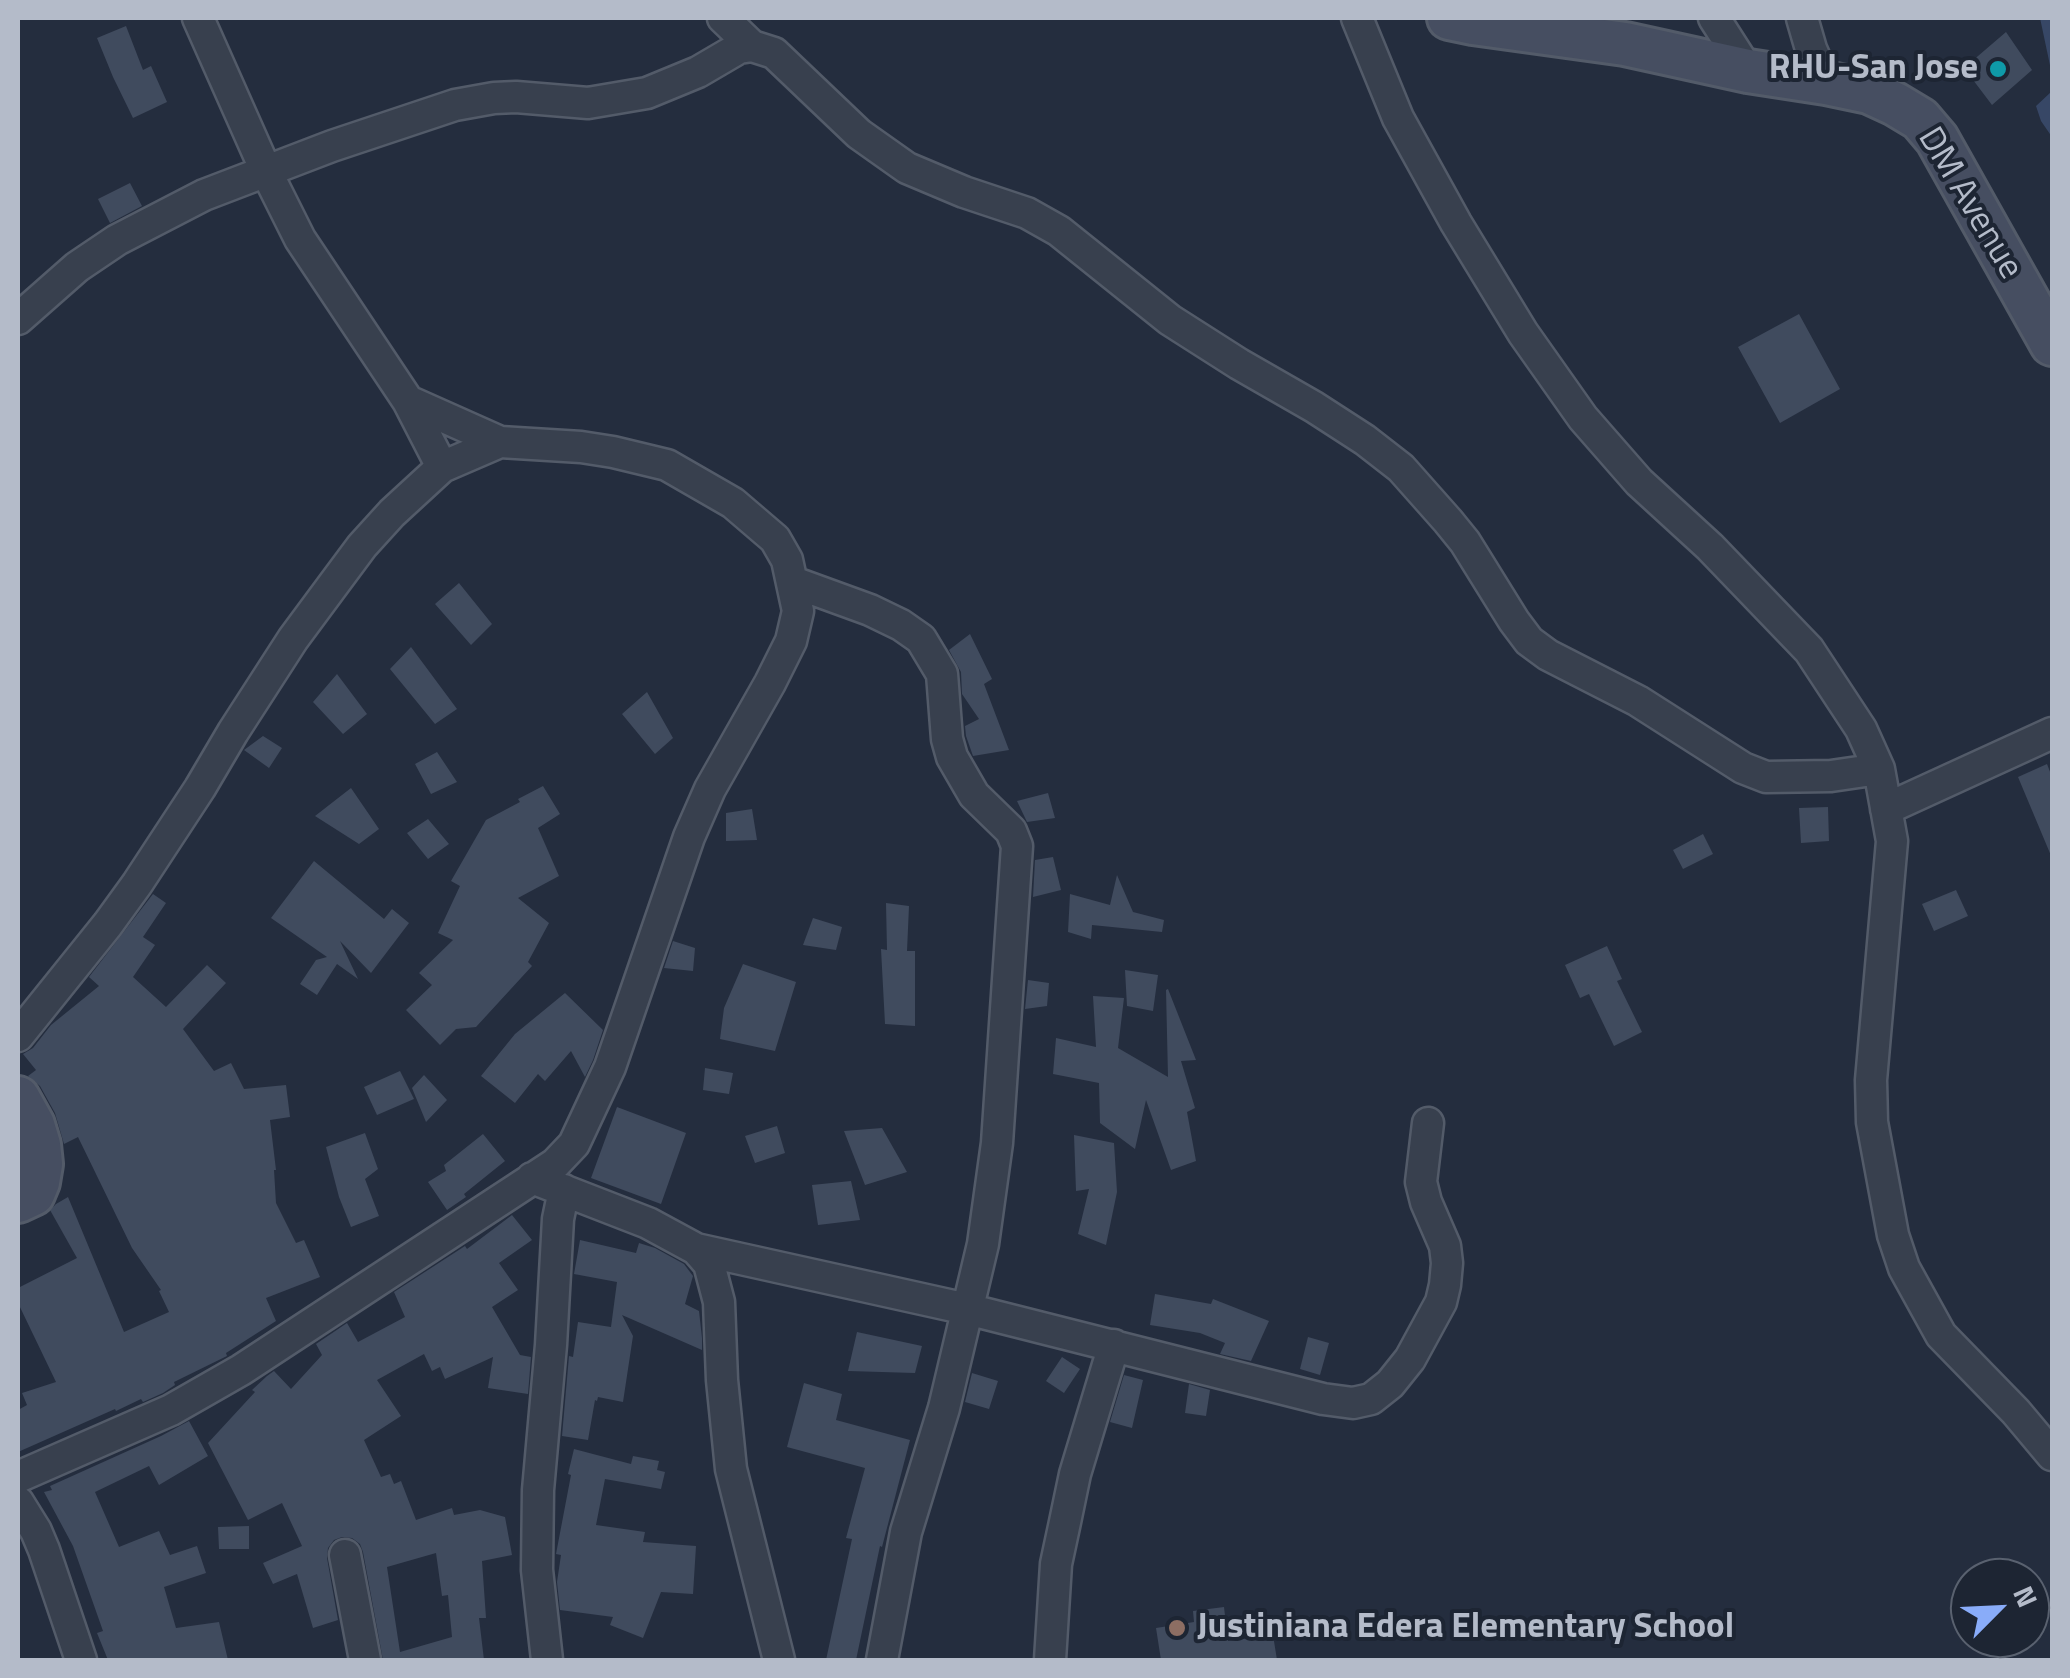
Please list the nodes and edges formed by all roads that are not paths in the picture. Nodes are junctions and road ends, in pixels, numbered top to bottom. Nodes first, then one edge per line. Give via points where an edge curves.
1 (198, 18) edge
2 (723, 18) edge
3 (1358, 18) edge
4 (1450, 18) edge
5 (1714, 18) edge
6 (1802, 18) edge
7 (752, 46) junction
8 (1748, 71) junction
9 (1826, 83) junction
10 (266, 171) junction
11 (18, 319) edge
12 (2052, 344) edge
13 (408, 401) junction
14 (500, 442) junction
15 (442, 467) junction
16 (793, 582) junction
17 (2052, 733) edge
18 (1879, 770) junction
19 (1886, 808) junction
20 (18, 1036) edge
21 (18, 1098) edge
22 (1428, 1123) dead end
23 (532, 1178) junction
24 (564, 1190) junction
25 (25, 1198) edge
26 (696, 1249) junction
27 (968, 1308) junction
28 (1114, 1345) junction
29 (2052, 1456) edge
30 (18, 1477) edge
31 (18, 1502) edge
32 (345, 1555) dead end
33 (80, 1660) edge
34 (366, 1660) edge
35 (547, 1660) edge
36 (779, 1660) edge
37 (882, 1660) edge
38 (1050, 1660) edge

1 - 10 street
2 - 7 street
3 - 18 street via 1398,118 1523,333 1639,482 1810,650
4 - 8 main road, DM Avenue via 1625,44
5 - 8 street
6 - 9 street
7 - 10 street via 647,93 588,103 516,97 456,105
7 - 18 street via 774,53 859,134 907,168 1058,231 1170,320 1365,440 1438,509 1529,641 1548,654 1743,768 1766,776
8 - 9 main road, DM Avenue
9 - 12 main road, DM Avenue via 1868,92 1920,119
10 - 11 street via 118,240
10 - 13 street via 300,239
13 - 14 street
13 - 15 street
14 - 15 street
14 - 16 street via 582,447 666,465 733,502 775,539
15 - 20 street via 342,572 137,884
16 - 23 street via 798,612 791,641 710,789 597,1099 574,1144
16 - 27 street via 870,610 921,640 942,674 952,757 974,796 1011,830 1017,846 997,1142
17 - 19 street
18 - 19 street
19 - 29 street via 1892,840 1872,1122 1893,1235 1941,1335
21 - 25 main road via 39,1145 38,1182
22 - 28 street via 1422,1182 1445,1246 1445,1286 1410,1359 1371,1399 1324,1399
23 - 24 street
23 - 30 street via 200,1394
24 - 26 street
24 - 35 street via 538,1490 536,1570
26 - 27 street
26 - 36 street via 709,1264 720,1302 731,1469
27 - 28 street
27 - 37 street via 906,1532
28 - 38 street via 1056,1564
31 - 33 street via 44,1550
32 - 34 street

